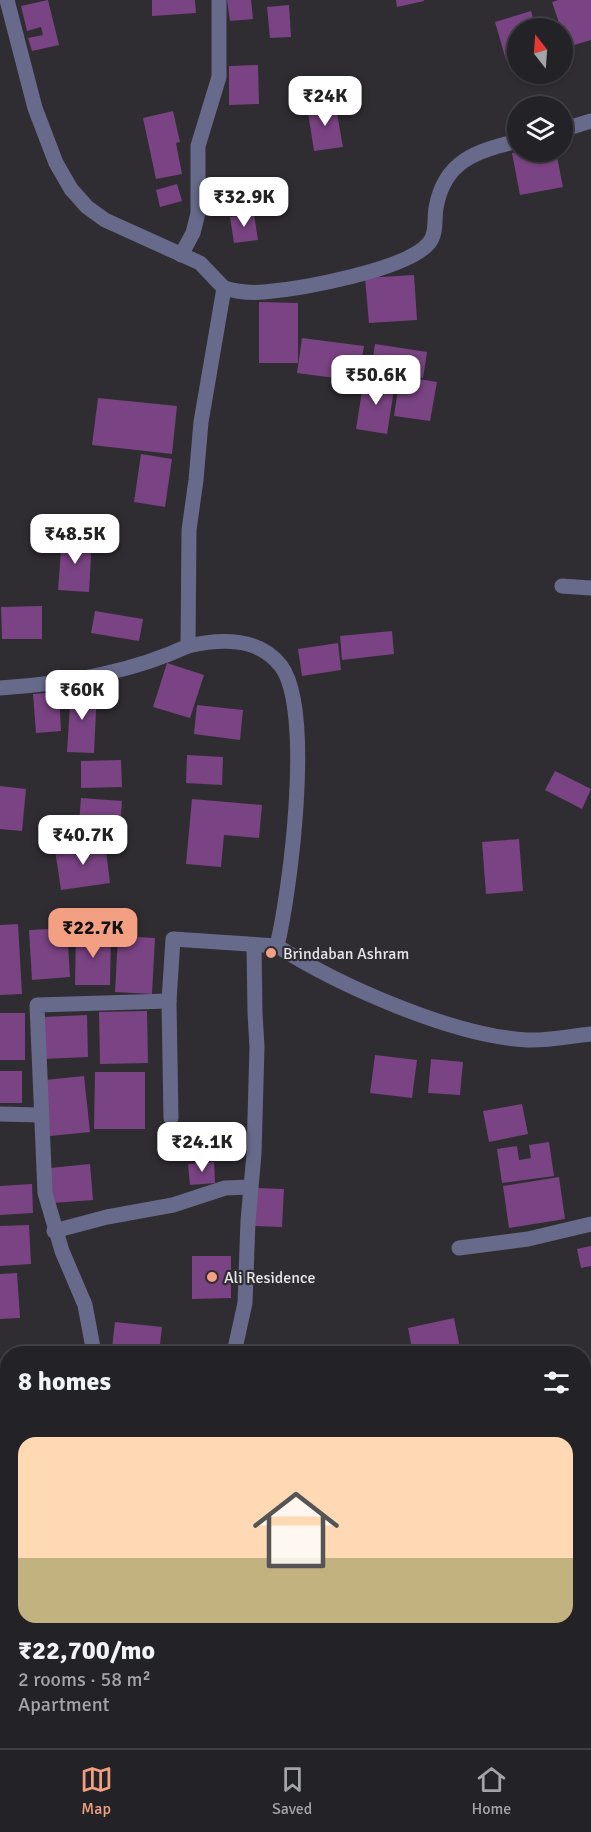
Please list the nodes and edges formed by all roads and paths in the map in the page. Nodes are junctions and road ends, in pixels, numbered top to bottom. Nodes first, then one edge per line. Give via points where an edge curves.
1 (7, 0) edge
2 (219, 0) edge
3 (591, 121) edge
4 (573, 126) edge
5 (507, 144) edge
6 (181, 255) junction
7 (224, 288) junction
8 (562, 586) dead end
9 (591, 588) edge
10 (188, 645) junction
11 (0, 688) edge
12 (254, 945) junction
13 (277, 946) junction
14 (169, 1001) junction
15 (591, 1034) edge
16 (0, 1114) edge
17 (40, 1115) junction
18 (171, 1118) dead end
19 (250, 1187) junction
20 (591, 1224) edge
21 (54, 1231) junction
22 (459, 1248) dead end
23 (93, 1346) edge
24 (236, 1346) edge

1 - 6 street via 35,108 56,163 71,189 105,220
2 - 6 street via 219,77 198,146 198,213 194,233
3 - 4 street
5 - 7 street via 476,154 455,166 441,187 431,241 400,262 295,288 262,292
6 - 7 street via 200,263
7 - 10 street via 201,422 189,530
8 - 9 street
10 - 11 street via 122,670
10 - 13 street via 215,640 248,644 281,666 291,690 296,729 296,813
12 - 13 street
12 - 14 street via 173,939
12 - 19 street via 257,1047
13 - 15 street via 310,968 402,1008 472,1031 528,1040
14 - 17 street via 37,1005
14 - 18 street
16 - 17 street
17 - 21 street via 45,1193
19 - 21 street via 225,1188 173,1205
19 - 24 street via 245,1303
20 - 22 street via 528,1239
21 - 23 street via 86,1305

